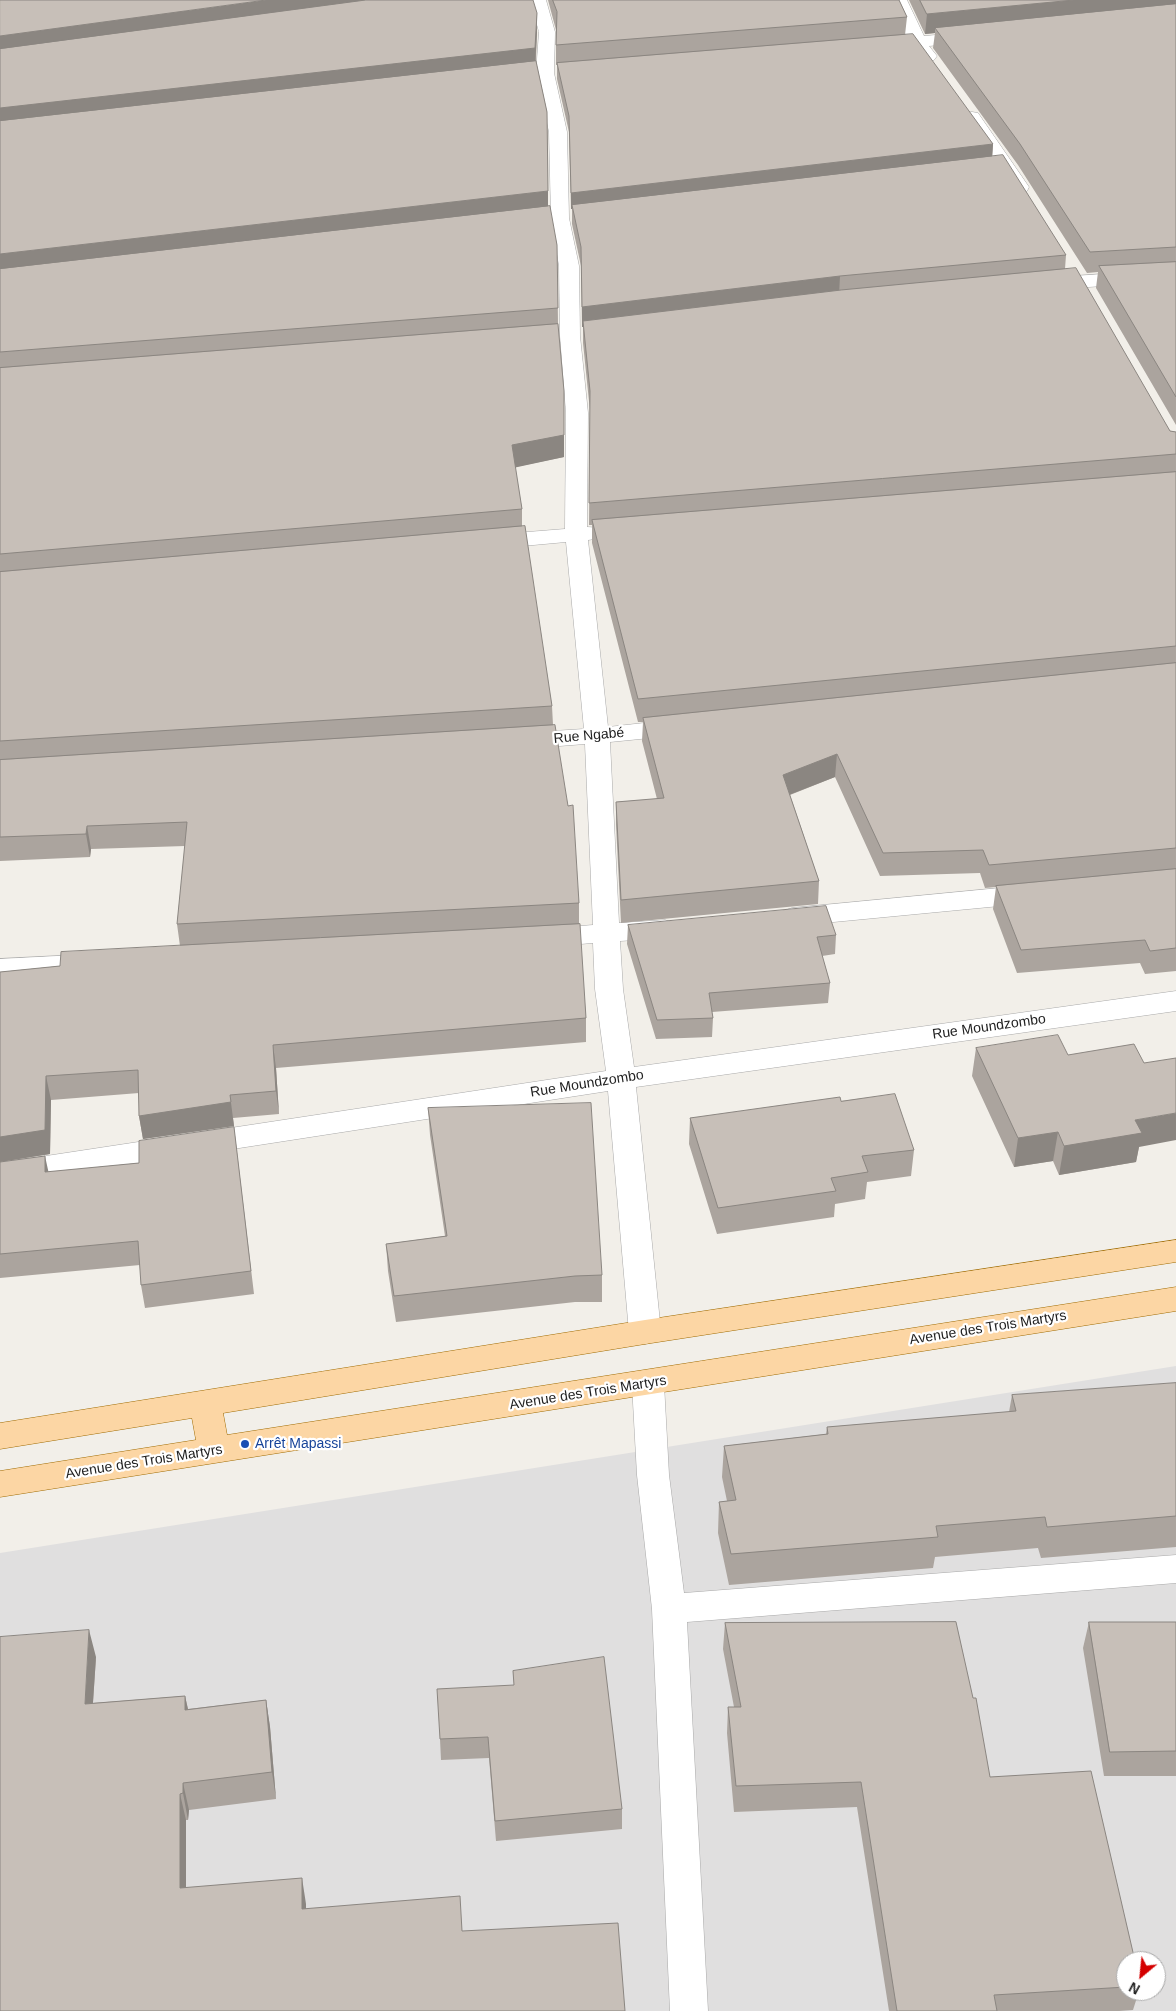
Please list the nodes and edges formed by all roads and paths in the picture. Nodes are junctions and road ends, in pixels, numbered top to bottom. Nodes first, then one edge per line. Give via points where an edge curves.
1 (538, 0) edge
2 (899, 0) edge
3 (987, 35) edge
4 (918, 42) junction
5 (868, 46) edge
6 (940, 73) edge
7 (962, 104) edge
8 (1007, 166) junction
9 (988, 169) edge
10 (1028, 199) edge
11 (1176, 276) edge
12 (1022, 286) edge
13 (616, 531) edge
14 (576, 535) junction
15 (467, 544) edge
16 (706, 724) edge
17 (597, 736) junction
18 (499, 742) edge
19 (1058, 892) edge
20 (763, 920) edge
21 (684, 928) edge
22 (606, 935) junction
23 (516, 940) edge
24 (119, 962) edge
25 (0, 968) edge
26 (1176, 1001) edge
27 (621, 1078) junction
28 (0, 1174) edge
29 (1176, 1251) edge
30 (1176, 1299) edge
31 (645, 1332) junction
32 (648, 1384) junction
33 (205, 1404) junction
34 (0, 1436) edge
35 (214, 1451) junction
36 (0, 1484) edge
37 (1176, 1569) edge
38 (669, 1609) junction
39 (689, 2011) edge

1 - 14 street via 547,32 545,73 558,132 560,218 569,266 569,336 576,413
2 - 4 street
3 - 4 street
4 - 5 street
4 - 6 street
7 - 8 street
8 - 9 street
8 - 10 street
11 - 12 street
13 - 14 street
14 - 15 street
14 - 17 street
16 - 17 street, Rue Ngabé
17 - 18 street, Rue Ngabé
17 - 22 street
19 - 20 street
21 - 22 street
22 - 23 street
22 - 27 street via 609,990
24 - 25 street
26 - 27 street, Rue Moundzombo
27 - 28 street, Rue Moundzombo
27 - 31 street
29 - 31 main road
30 - 32 main road, Avenue des Trois Martyrs
31 - 33 main road
32 - 35 main road, Avenue des Trois Martyrs
32 - 38 street via 653,1475
33 - 34 main road
33 - 35 main road
35 - 36 main road, Avenue des Trois Martyrs
37 - 38 street
38 - 39 street

